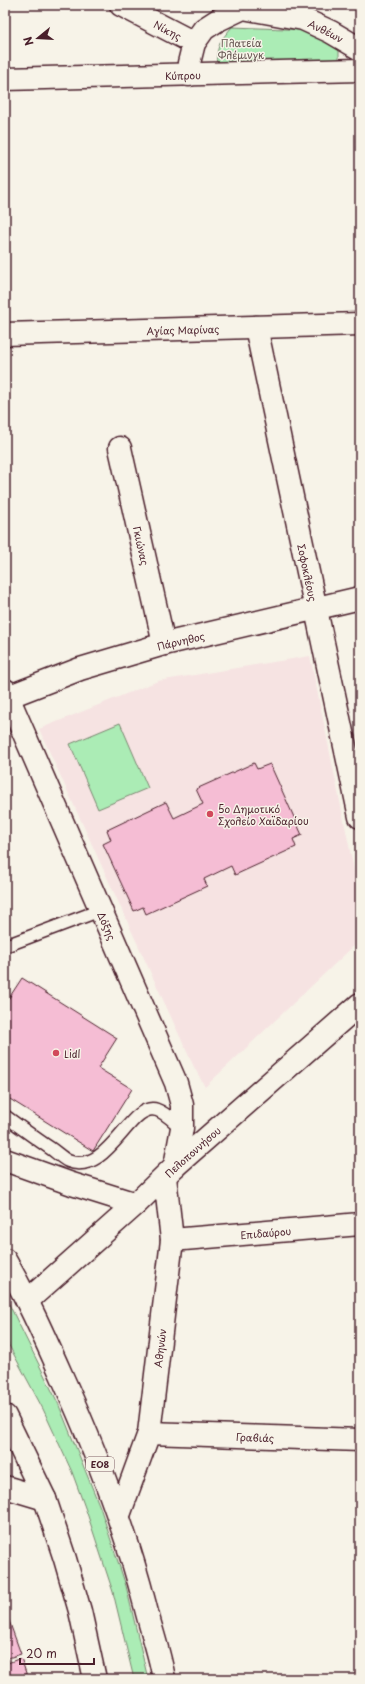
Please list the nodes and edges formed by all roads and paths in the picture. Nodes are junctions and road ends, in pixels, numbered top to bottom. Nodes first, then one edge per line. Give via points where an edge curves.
1 (121, 5) edge
2 (242, 7) edge
3 (194, 43) junction
4 (360, 49) edge
5 (189, 74) junction
6 (358, 74) edge
7 (5, 79) edge
8 (360, 324) edge
9 (256, 327) junction
10 (5, 334) edge
11 (120, 448) dead end
12 (360, 598) edge
13 (316, 608) junction
14 (164, 644) junction
15 (6, 695) edge
16 (360, 817) edge
17 (101, 910) junction
18 (5, 946) edge
19 (360, 1004) edge
20 (5, 1116) edge
21 (182, 1128) junction
22 (5, 1160) edge
23 (170, 1171) junction
24 (136, 1204) junction
25 (360, 1224) edge
26 (172, 1240) junction
27 (5, 1260) edge
28 (27, 1301) junction
29 (5, 1416) edge
30 (149, 1433) junction
31 (360, 1440) edge
32 (5, 1487) edge
33 (45, 1498) junction
34 (119, 1515) junction
35 (95, 1679) edge
36 (164, 1679) edge

1 - 3 main road, Νίκης
2 - 3 main road, Ανθέων via 204,29
2 - 4 main road, Ανθέων via 303,19
3 - 5 main road, Ανθέων
5 - 6 main road, Κύπρου
5 - 7 main road, Κύπρου
8 - 9 main road, Αγίας Μαρίνας
9 - 10 main road, Αγίας Μαρίνας
9 - 13 main road, Σοφοκλέους
11 - 14 main road, Γκιώνας
12 - 13 main road, Πάρνηθος
13 - 14 main road, Πάρνηθος
13 - 16 main road, Σοφοκλέους
14 - 15 main road, Πάρνηθος via 80,669
15 - 17 main road, Δόξης
17 - 18 lane
17 - 21 main road, Δόξης via 176,1083 182,1105
19 - 23 main road, Πελοποννήσου
20 - 21 lane via 68,1161 82,1163 95,1160 137,1116 147,1110 157,1110
21 - 23 main road, Δόξης
22 - 24 main road
23 - 24 main road, Πελοποννήσου
23 - 26 main road, Αθηνών
24 - 28 main road, Πελοποννήσου
25 - 26 main road, Επιδαύρου
26 - 30 main road, Αθηνών
27 - 28 main road, ΕΟ8
28 - 34 main road, ΕΟ8 via 99,1462
29 - 33 main road
30 - 31 main road, Γραβιάς
30 - 34 main road, Αθηνών
32 - 33 main road
33 - 35 main road via 80,1611
34 - 36 main road, ΕΟ8

